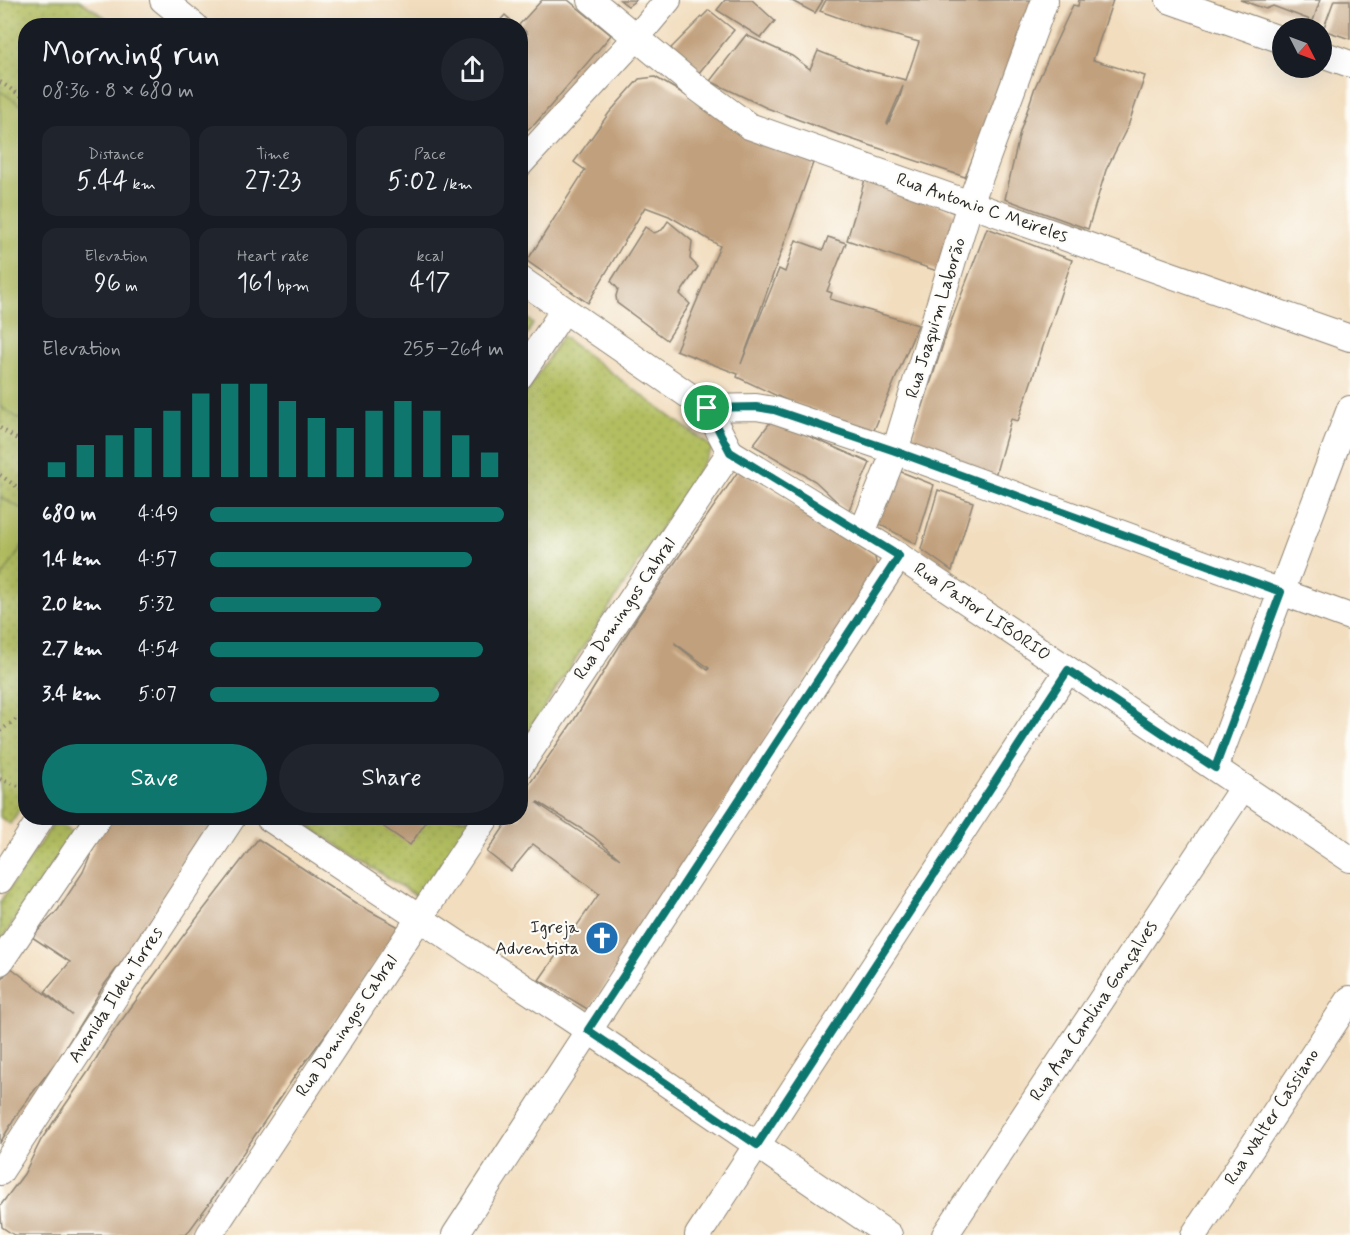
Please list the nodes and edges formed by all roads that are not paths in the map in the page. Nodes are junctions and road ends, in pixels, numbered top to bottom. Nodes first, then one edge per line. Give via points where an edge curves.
1 (163, 0) edge
2 (591, 0) edge
3 (668, 0) edge
4 (1045, 0) edge
5 (1168, 0) edge
6 (185, 18) edge
7 (1272, 36) edge
8 (637, 37) junction
9 (1332, 58) edge
10 (1350, 64) edge
11 (528, 155) edge
12 (970, 204) junction
13 (528, 285) edge
14 (564, 310) junction
15 (1350, 339) edge
16 (528, 364) edge
17 (707, 408) junction
18 (1350, 409) edge
19 (895, 451) junction
20 (730, 452) junction
21 (862, 533) junction
22 (899, 556) junction
23 (1281, 592) junction
24 (1350, 617) edge
25 (1068, 670) junction
26 (528, 754) edge
27 (1215, 768) junction
28 (1243, 787) junction
29 (35, 825) edge
30 (86, 825) edge
31 (227, 825) edge
32 (280, 825) edge
33 (481, 825) edge
34 (1350, 859) edge
35 (0, 880) edge
36 (420, 918) junction
37 (0, 962) edge
38 (1350, 999) edge
39 (588, 1030) junction
40 (757, 1145) junction
41 (0, 1172) edge
42 (209, 1235) edge
43 (455, 1235) edge
44 (698, 1235) edge
45 (889, 1235) edge
46 (945, 1235) edge
47 (1194, 1235) edge

1 - 6 street
2 - 8 street, Rua Antonio C Meireles
3 - 8 street
4 - 12 street, Rua Joaquim Laborão
5 - 7 street
8 - 11 street
8 - 12 street, Rua Antonio C Meireles via 749,126
9 - 10 street
12 - 15 street, Rua Antonio C Meireles
12 - 19 street, Rua Joaquim Laborão
13 - 14 street
14 - 16 street
14 - 17 street
17 - 19 street via 774,410
17 - 20 street
18 - 23 street
19 - 21 street, Rua Joaquim Laborão
19 - 23 street
20 - 21 street, Rua Pastor LIBORIO
20 - 26 street, Rua Domingos Cabral
21 - 22 street, Rua Pastor LIBORIO
22 - 25 street, Rua Pastor LIBORIO
22 - 39 street
23 - 24 street
23 - 27 street
25 - 27 street, Rua Pastor LIBORIO
25 - 40 street
27 - 28 street, Rua Pastor LIBORIO
28 - 34 street, Rua Pastor LIBORIO
28 - 46 street, Rua Ana Carolina Gonçalves
29 - 35 street
30 - 37 street
31 - 41 street, Avenida Ildeu Torres
32 - 36 street
33 - 36 street, Rua Domingos Cabral
36 - 39 street
36 - 42 street, Rua Domingos Cabral
38 - 47 street, Rua Walter Cassiano
39 - 40 street
39 - 43 street
40 - 44 street
40 - 45 street

